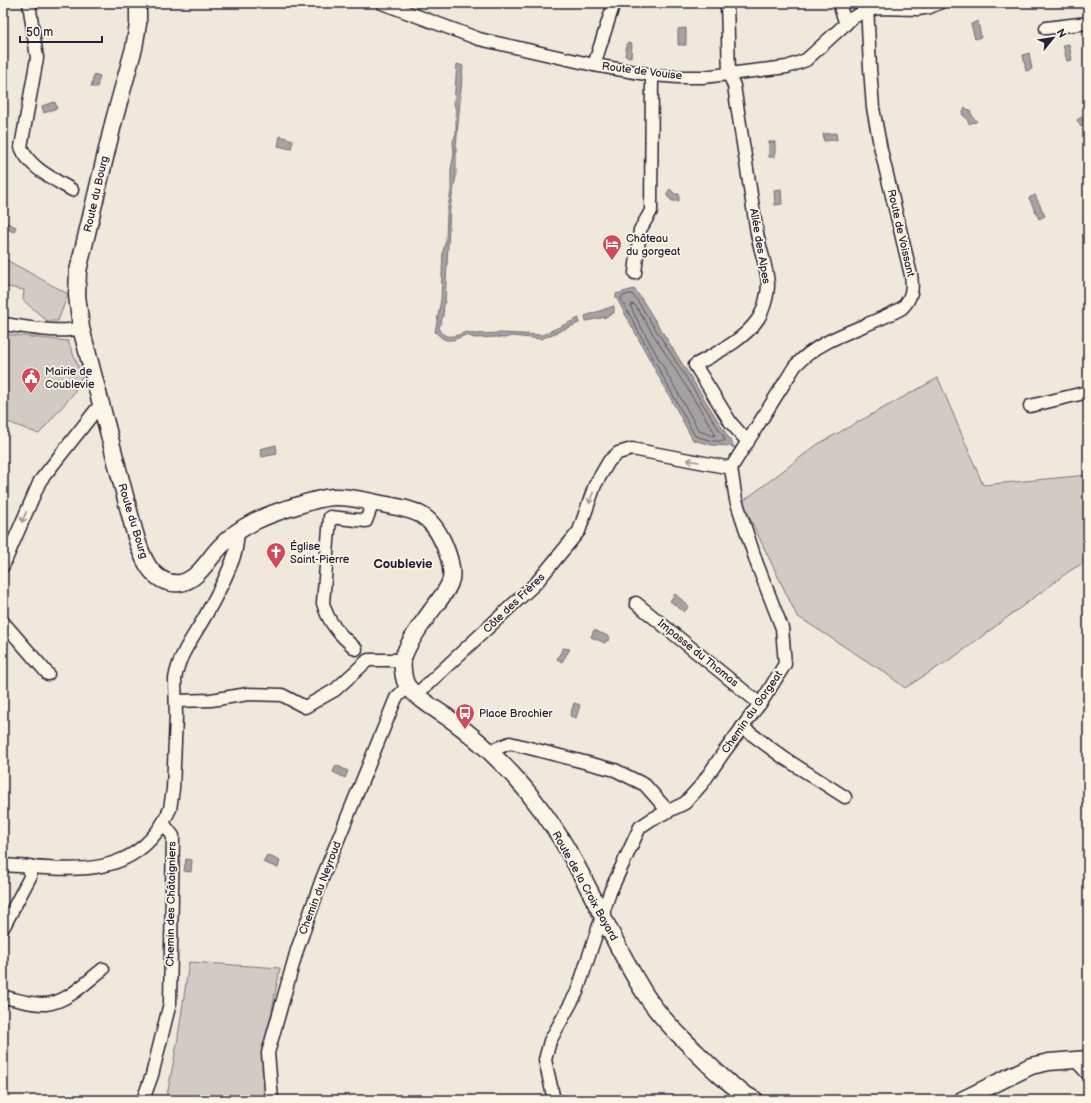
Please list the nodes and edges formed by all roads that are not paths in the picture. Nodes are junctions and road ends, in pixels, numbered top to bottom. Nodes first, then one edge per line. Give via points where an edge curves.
1 (29, 3) edge
2 (128, 3) edge
3 (138, 3) edge
4 (382, 3) edge
5 (614, 3) edge
6 (727, 3) edge
7 (842, 3) edge
8 (940, 3) edge
9 (867, 7) edge
10 (1088, 22) edge
11 (846, 24) junction
12 (1046, 28) dead end
13 (594, 65) junction
14 (729, 74) junction
15 (652, 75) junction
16 (118, 105) junction
17 (72, 190) dead end
18 (635, 273) dead end
19 (3, 324) edge
20 (81, 328) junction
21 (1088, 392) edge
22 (102, 406) junction
23 (1030, 406) dead end
24 (748, 442) junction
25 (731, 468) junction
26 (373, 502) junction
27 (238, 532) junction
28 (3, 566) edge
29 (636, 603) dead end
30 (3, 622) edge
31 (356, 649) dead end
32 (403, 660) junction
33 (48, 674) dead end
34 (410, 687) junction
35 (176, 701) junction
36 (760, 704) junction
37 (742, 727) junction
38 (490, 751) junction
39 (845, 797) dead end
40 (668, 811) junction
41 (163, 822) junction
42 (3, 865) edge
43 (30, 866) junction
44 (602, 916) junction
45 (3, 928) edge
46 (102, 969) dead end
47 (3, 997) edge
48 (1082, 1060) edge
49 (1088, 1074) edge
50 (143, 1100) edge
51 (272, 1100) edge
52 (554, 1100) edge
53 (755, 1100) edge
54 (962, 1100) edge

1 - 17 street via 37,58 21,148 24,155 42,172
2 - 16 main road, Route du Bourg via 133,23 131,47
3 - 16 main road, Route du Bourg via 134,48
4 - 13 street, Route de Vouise via 480,39
5 - 13 street
6 - 14 street
7 - 11 street via 841,10
8 - 9 street, Route de Vouise via 918,9
9 - 11 street, Route de Vouise
9 - 24 street, Route de Voissant via 873,108 911,274 911,295 907,303 896,312 823,344 802,358 794,366
10 - 12 street
11 - 14 street, Route de Vouise via 806,60 788,66
13 - 15 street, Route de Vouise
14 - 15 street, Route de Vouise via 703,77
14 - 24 street, Allée des Alpes via 734,86 758,242 768,285 762,311 747,332 734,343 695,365 731,423
15 - 18 street via 651,211 640,230
16 - 20 main road, Route du Bourg via 78,271 77,295
19 - 20 street via 59,330
20 - 22 main road, Route du Bourg
21 - 23 street
22 - 27 main road, Route du Bourg via 139,548 153,572 170,582 180,583 188,580 204,567 229,537
22 -> 28 street via 96,410 40,481
24 - 25 street, Route de Voissant
25 -> 34 street, Côte des Frères via 632,448 618,453 609,461 595,485 579,531 537,582
25 - 36 street, Chemin du Gorgeat via 736,500 782,628 785,664
26 - 27 main road, Route du Bourg via 334,497 317,499 252,522
26 - 31 street via 366,521 330,517 323,604 330,622
26 - 32 main road, Route du Bourg via 418,512 428,518 444,543 452,571 446,590 414,636
27 - 35 street via 229,569 176,669
29 - 36 street, Impasse du Thomas
30 - 33 street
32 - 34 main road
32 - 35 street via 368,660 335,690 305,707 282,695 248,694 211,700
34 - 38 main road, Route de la Croix Bayard via 422,700
34 - 51 street, Chemin du Neyroud via 396,698 322,879 297,950 268,1053
35 - 41 street via 173,789 170,809
36 - 37 street, Chemin du Gorgeat
37 - 39 street via 784,758
37 - 40 street, Chemin du Gorgeat via 702,784 685,803
38 - 40 street via 510,743 615,770 645,785
38 - 44 main road, Route de la Croix Bayard via 544,813 575,863
40 - 44 street, Chemin du Gorgeat via 640,827 610,892
41 - 43 street via 154,835 133,854 108,866 81,869
41 - 50 street, Chemin des Châtaigniers via 173,836 170,1003
42 - 43 street
43 - 45 street via 30,877
44 - 52 street, Chemin du Gorgeat via 577,992 550,1041 545,1060
44 - 53 main road, Route de la Croix Bayard via 646,995 664,1019 730,1084
46 - 47 street via 75,992 56,1002 45,1004
48 - 49 street
48 - 54 main road via 1031,1066

